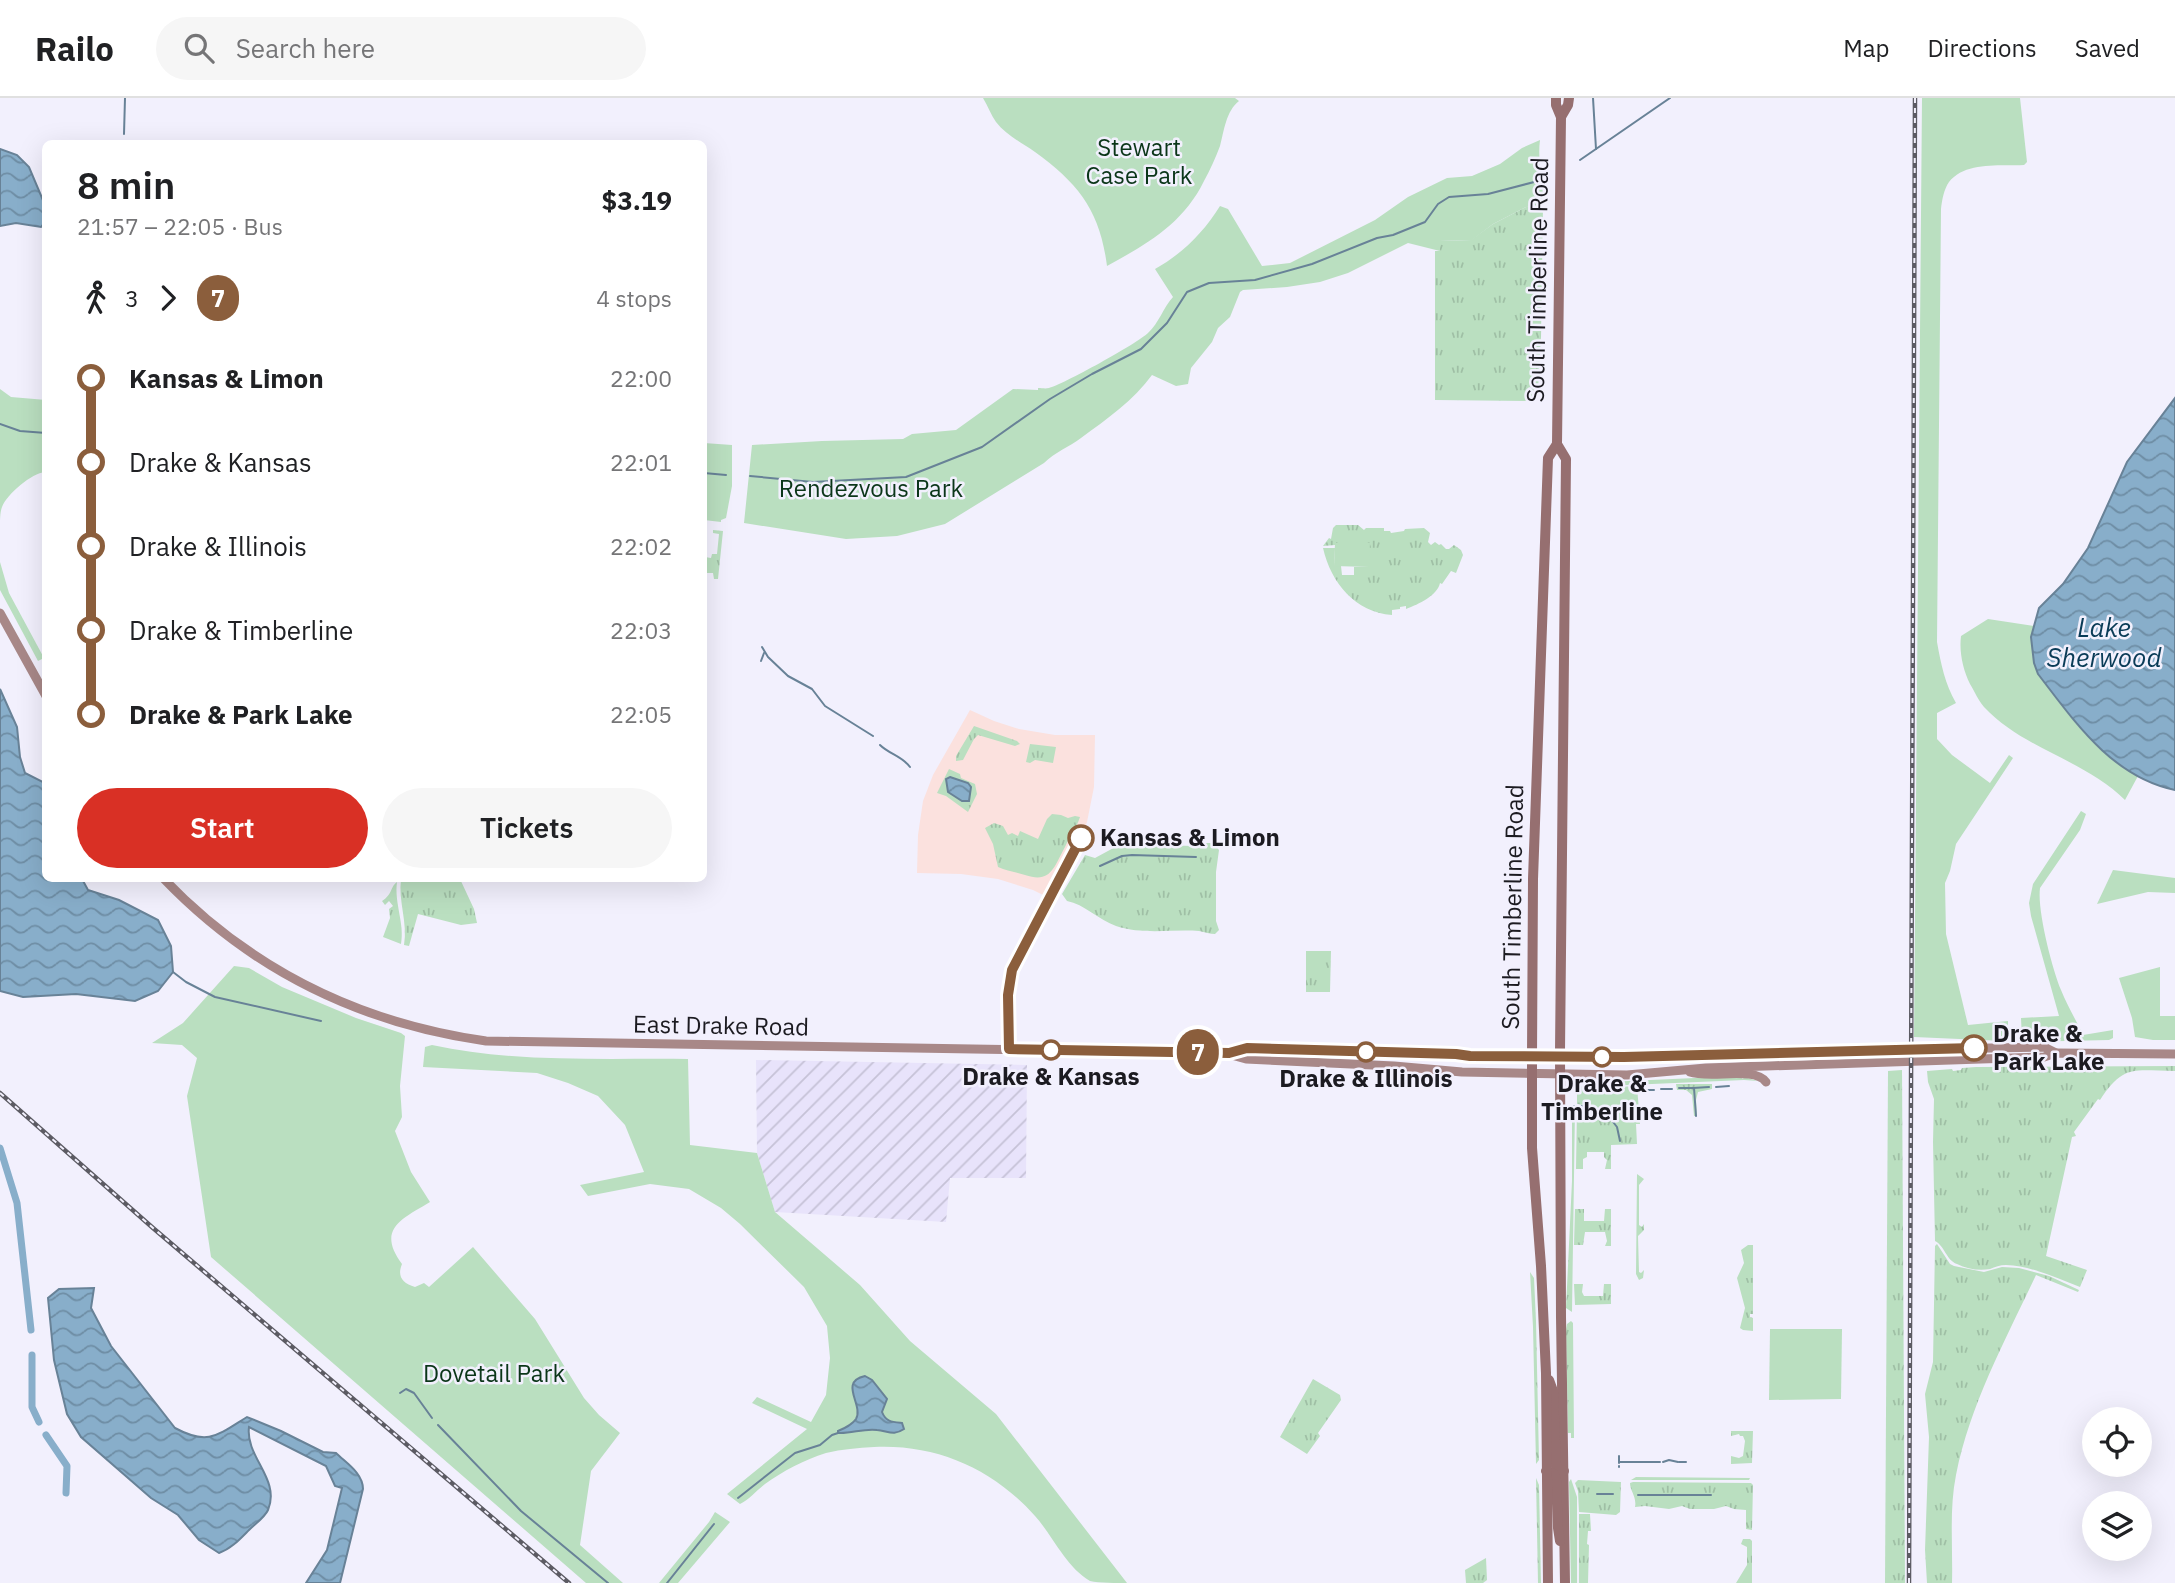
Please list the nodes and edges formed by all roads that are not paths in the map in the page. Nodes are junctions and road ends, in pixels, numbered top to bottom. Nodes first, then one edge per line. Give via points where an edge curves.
1 (1556, 98) edge
2 (1569, 98) edge
3 (1561, 117) junction
4 (1557, 444) junction
5 (0, 613) edge
6 (42, 689) edge
7 (167, 882) edge
8 (2015, 1042) junction
9 (1867, 1051) junction
10 (1346, 1052) junction
11 (1766, 1052) junction
12 (1229, 1053) junction
13 (2056, 1053) junction
14 (2175, 1054) edge
15 (1532, 1056) junction
16 (1560, 1057) junction
17 (1970, 1059) junction
18 (1273, 1060) junction
19 (1766, 1066) junction
20 (1686, 1070) junction
21 (1532, 1074) junction
22 (1560, 1074) junction
23 (1766, 1082) dead end
24 (1546, 1373) junction
25 (1546, 1471) junction
26 (1564, 1471) junction
27 (1565, 1558) junction
28 (1548, 1583) edge
29 (1565, 1583) edge

1 - 3 main road, South Timberline Road
2 - 3 main road, South Timberline Road
3 - 4 main road, South Timberline Road
4 - 15 main road, South Timberline Road via 1548,458 1533,879
4 - 16 main road, South Timberline Road via 1566,458
5 - 6 main road
7 - 12 main road, East Drake Road via 234,942 301,985 417,1028 486,1041
8 - 9 main road, East Drake Road
8 - 13 main road, East Drake Road
8 - 17 main road via 2007,1052 1980,1053
9 - 11 main road, East Drake Road
9 - 19 main road via 1842,1058 1770,1061
10 - 12 main road, East Drake Road via 1247,1048
10 - 15 main road, East Drake Road
10 - 18 main road via 1341,1058
11 - 16 main road, East Drake Road
11 - 20 main road via 1751,1061
12 - 18 main road, East Drake Road
13 - 14 main road, East Drake Road
13 - 17 main road, East Drake Road
15 - 16 main road, East Drake Road
15 - 21 main road, South Timberline Road
16 - 22 main road, South Timberline Road
17 - 19 main road, East Drake Road
18 - 21 main road, East Drake Road
19 - 20 main road, East Drake Road
20 - 22 main road, East Drake Road
20 - 23 main road via 1758,1075
21 - 22 main road, East Drake Road
21 - 24 main road, South Timberline Road
22 - 26 main road, South Timberline Road
24 - 25 main road, South Timberline Road
24 - 26 main road via 1553,1391 1556,1465
25 - 27 main road via 1556,1479 1558,1528
25 - 28 main road, South Timberline Road
26 - 27 main road, South Timberline Road
27 - 29 main road, South Timberline Road

